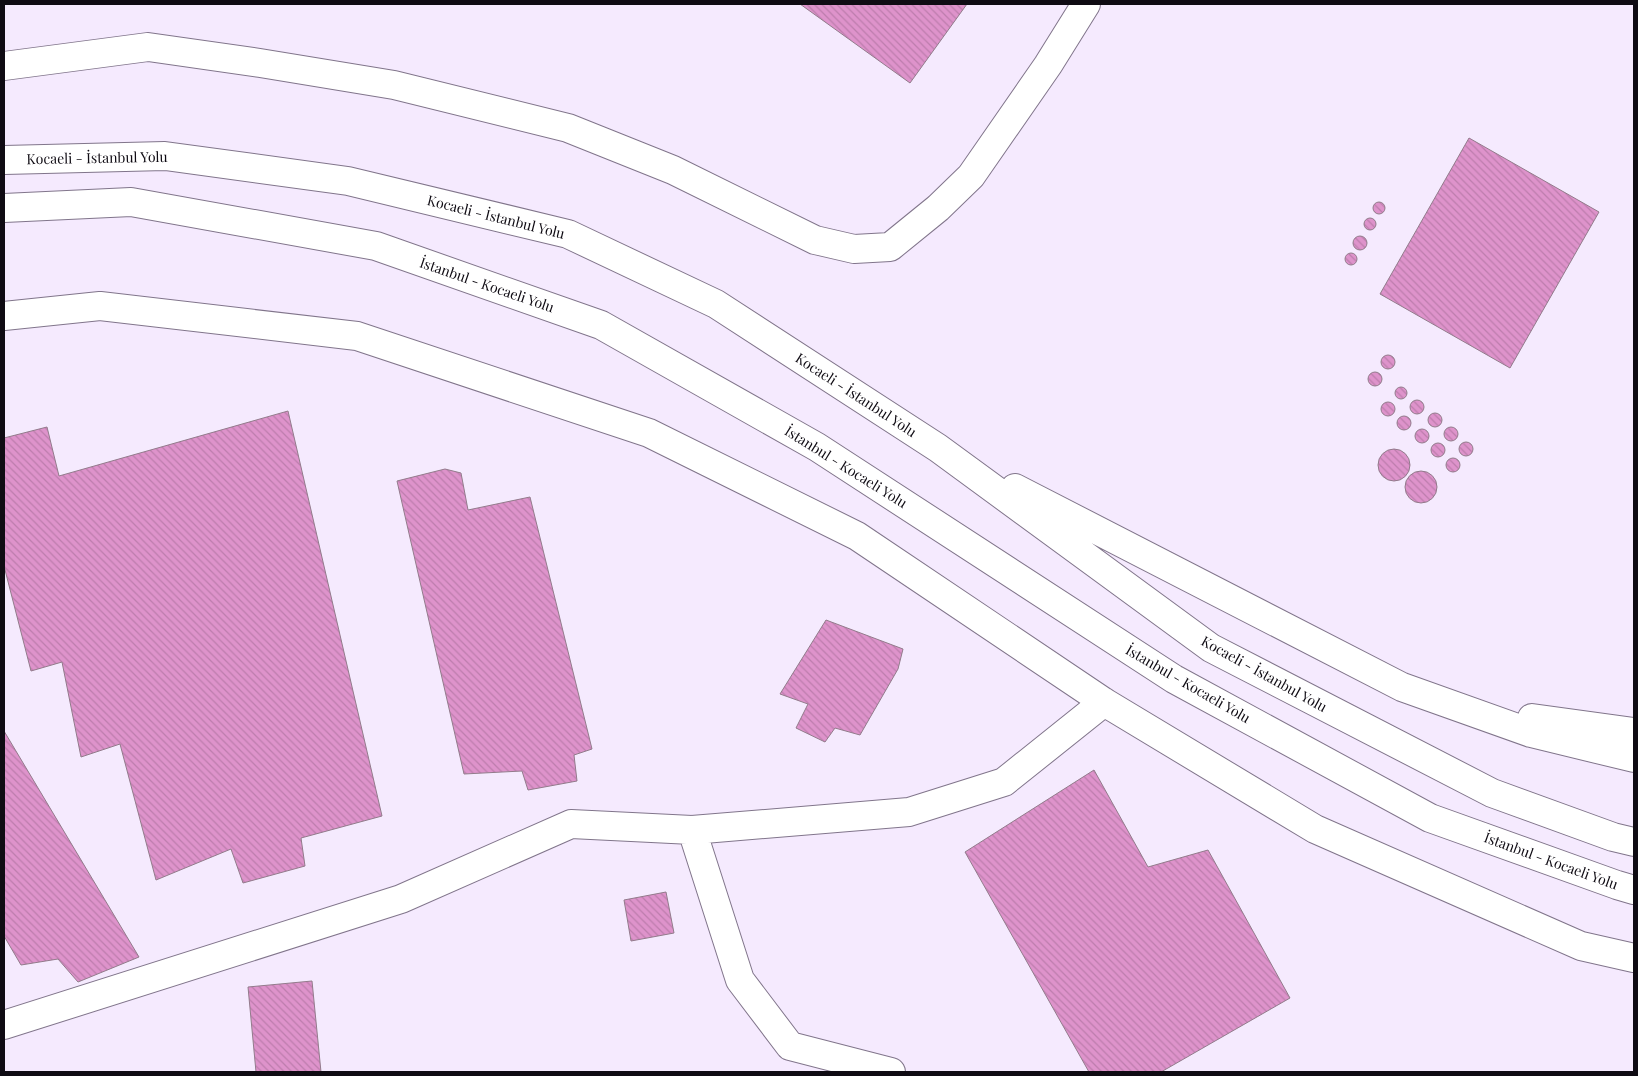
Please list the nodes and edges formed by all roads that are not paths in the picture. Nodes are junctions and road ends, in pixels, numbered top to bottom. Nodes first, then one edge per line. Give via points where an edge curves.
1 (1086, 4) edge
2 (4, 66) edge
3 (4, 160) edge
4 (4, 208) edge
5 (4, 316) edge
6 (938, 448) junction
7 (1104, 702) junction
8 (1456, 707) junction
9 (1634, 732) edge
10 (1634, 758) edge
11 (692, 830) junction
12 (1634, 842) edge
13 (1634, 890) edge
14 (1634, 958) edge
15 (4, 1025) edge
16 (891, 1072) edge

1 - 2 main road via 971,176 904,236 890,247 881,248 854,249 815,240 672,170 568,128 394,85 148,47
3 - 6 main road, Kocaeli - İstanbul Yolu via 165,156 348,181 568,234 716,304
4 - 13 main road, İstanbul - Kocaeli Yolu via 131,202 376,246 601,325 817,447 1174,679 1430,818
5 - 7 main road via 100,306 357,336 649,433 857,536
6 - 8 main road via 1402,687
6 - 12 main road, Kocaeli - İstanbul Yolu via 1211,648 1492,793
7 - 11 main road via 1004,782 909,812
7 - 14 main road via 1315,829 1582,946
8 - 9 main road
8 - 10 main road via 1531,733
11 - 15 main road via 571,824 401,899
11 - 16 main road via 740,980 790,1046

